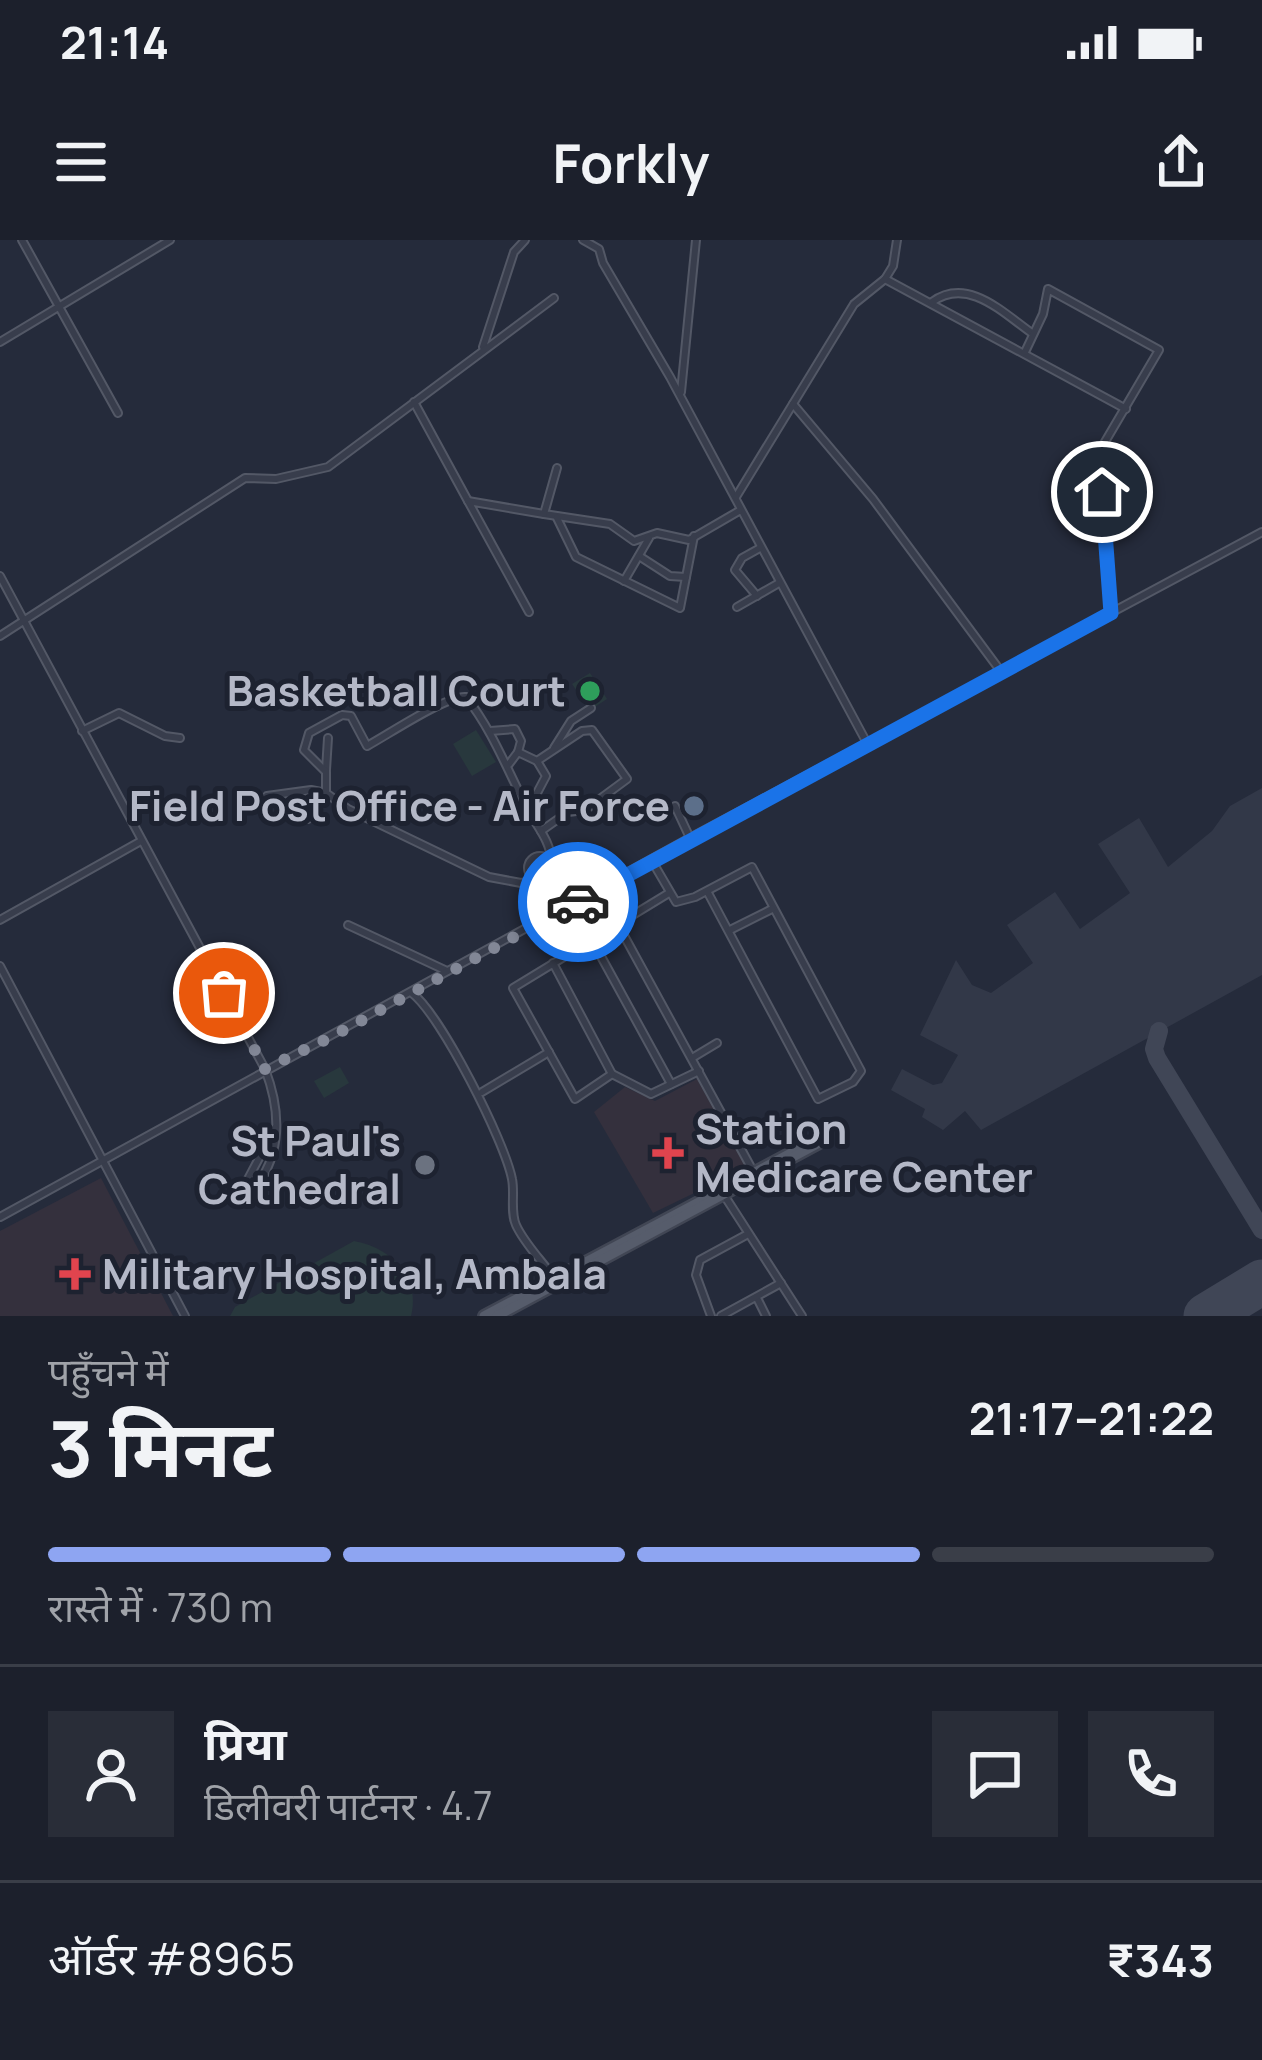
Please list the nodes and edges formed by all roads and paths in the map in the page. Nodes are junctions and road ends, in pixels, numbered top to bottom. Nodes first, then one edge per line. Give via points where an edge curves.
1 (22, 240) edge
2 (170, 240) edge
3 (525, 240) edge
4 (583, 240) edge
5 (696, 240) edge
6 (897, 240) edge
7 (885, 279) junction
8 (554, 298) dead end
9 (931, 303) junction
10 (58, 308) junction
11 (1033, 334) junction
12 (0, 341) edge
13 (481, 352) junction
14 (1025, 352) junction
15 (680, 395) junction
16 (414, 402) junction
17 (793, 404) junction
18 (1126, 409) junction
19 (118, 413) dead end
20 (557, 468) dead end
21 (736, 497) junction
22 (467, 500) junction
23 (739, 511) junction
24 (544, 514) junction
25 (557, 518) junction
26 (1262, 532) edge
27 (694, 536) junction
28 (650, 537) junction
29 (760, 548) junction
30 (639, 556) junction
31 (0, 576) edge
32 (686, 577) junction
33 (624, 581) junction
34 (779, 583) junction
35 (757, 596) junction
36 (736, 608) dead end
37 (530, 612) dead end
38 (1111, 613) junction
39 (25, 622) junction
40 (0, 636) edge
41 (1003, 673) junction
42 (591, 708) dead end
43 (567, 726) junction
44 (82, 731) junction
45 (489, 731) junction
46 (579, 734) junction
47 (180, 738) dead end
48 (328, 738) dead end
49 (868, 745) junction
50 (518, 752) junction
51 (550, 752) junction
52 (504, 756) junction
53 (494, 760) dead end
54 (509, 764) junction
55 (539, 764) junction
56 (326, 772) junction
57 (298, 792) junction
58 (326, 793) junction
59 (267, 796) dead end
60 (675, 806) dead end
61 (528, 810) junction
62 (308, 819) dead end
63 (542, 831) junction
64 (690, 838) junction
65 (141, 842) junction
66 (652, 860) junction
67 (551, 868) junction
68 (533, 880) junction
69 (599, 890) junction
70 (706, 891) junction
71 (669, 893) junction
72 (569, 907) junction
73 (772, 909) junction
74 (0, 920) edge
75 (348, 925) dead end
76 (617, 925) junction
77 (730, 930) junction
78 (592, 940) junction
79 (553, 963) junction
80 (0, 966) edge
81 (447, 971) junction
82 (412, 993) junction
83 (717, 1043) dead end
84 (549, 1052) junction
85 (692, 1058) junction
86 (265, 1069) junction
87 (699, 1071) junction
88 (612, 1074) junction
89 (671, 1084) junction
90 (482, 1091) dead end
91 (276, 1125) junction
92 (104, 1160) junction
93 (753, 1171) junction
94 (248, 1179) dead end
95 (724, 1195) junction
96 (244, 1200) dead end
97 (0, 1216) edge
98 (748, 1234) junction
99 (554, 1278) junction
100 (781, 1282) junction
101 (756, 1296) junction
102 (184, 1316) edge
103 (484, 1316) edge
104 (497, 1316) edge
105 (711, 1316) edge
106 (721, 1316) edge
107 (766, 1316) edge
108 (802, 1316) edge

1 - 10 street
2 - 10 street
3 - 13 street
4 - 15 street via 599,250
5 - 15 street
6 - 7 street
7 - 9 street
7 - 17 street via 854,304
8 - 13 street
9 - 11 street via 971,292
9 - 14 street
10 - 12 street
10 - 19 street
11 - 14 street
11 - 18 street via 1048,289 1159,350
13 - 16 street
14 - 18 street
15 - 21 street
16 - 22 street
16 - 39 street via 315,473 245,478
17 - 21 street
17 - 41 street
18 - 38 street via 1099,452
20 - 24 street
21 - 23 street
22 - 24 street
22 - 37 street
23 - 27 street
23 - 29 street
24 - 25 street
25 - 28 street via 610,524 634,541
25 - 33 street via 576,557
26 - 38 street
27 - 28 street
27 - 32 street
28 - 30 street
29 - 34 street
29 - 35 street via 735,570
30 - 32 street
30 - 33 street
31 - 39 street
32 - 33 street via 680,608
34 - 35 street
34 - 49 street
35 - 36 street
38 - 41 street
39 - 40 street
39 - 44 street
41 - 49 street
42 - 43 street
43 - 46 street
43 - 51 street
44 - 47 street via 119,713
44 - 65 street
45 - 50 street via 515,730
45 - 52 street
45 - 56 street via 459,695 367,746 356,721 342,715 308,733 304,750
46 - 51 street
46 - 63 street via 592,730 627,779
48 - 56 street
49 - 64 street
50 - 54 street
50 - 55 street
51 - 55 street
52 - 53 street
52 - 54 street
54 - 61 street
55 - 61 street via 546,776
56 - 58 street
57 - 58 street
57 - 59 street
57 - 62 street
58 - 68 street via 489,877
60 - 64 street
61 - 63 street
63 - 67 street
64 - 66 street
65 - 74 street
65 - 86 street
66 - 69 street
66 - 71 street
67 - 68 street
67 - 68 street via 546,856 532,861 526,871
67 - 72 street
69 - 72 street
69 - 76 street
70 - 71 street via 682,902
70 - 73 street via 752,867
70 - 77 street
71 - 76 street
72 - 81 street
73 - 77 street
73 - 77 street via 861,1072 853,1082 818,1099
75 - 81 street
76 - 78 street
76 - 85 street
78 - 79 street
78 - 89 street
79 - 84 street via 514,988
79 - 88 street
80 - 92 street
81 - 82 street
82 - 86 street
82 - 99 street via 437,1022 486,1114 512,1179 514,1223
83 - 85 street
84 - 88 street via 575,1099
84 - 90 street
85 - 87 street
86 - 91 street
86 - 92 street
87 - 89 street
87 - 93 street
88 - 89 street via 651,1094
91 - 94 street
91 - 96 street via 271,1165
92 - 97 street
92 - 102 street
93 - 95 main road via 820,1140
93 - 99 main road
95 - 98 street
95 - 104 main road
98 - 100 street
98 - 105 street via 696,1268
99 - 103 main road
100 - 101 street
100 - 108 street
101 - 106 street
101 - 107 street

